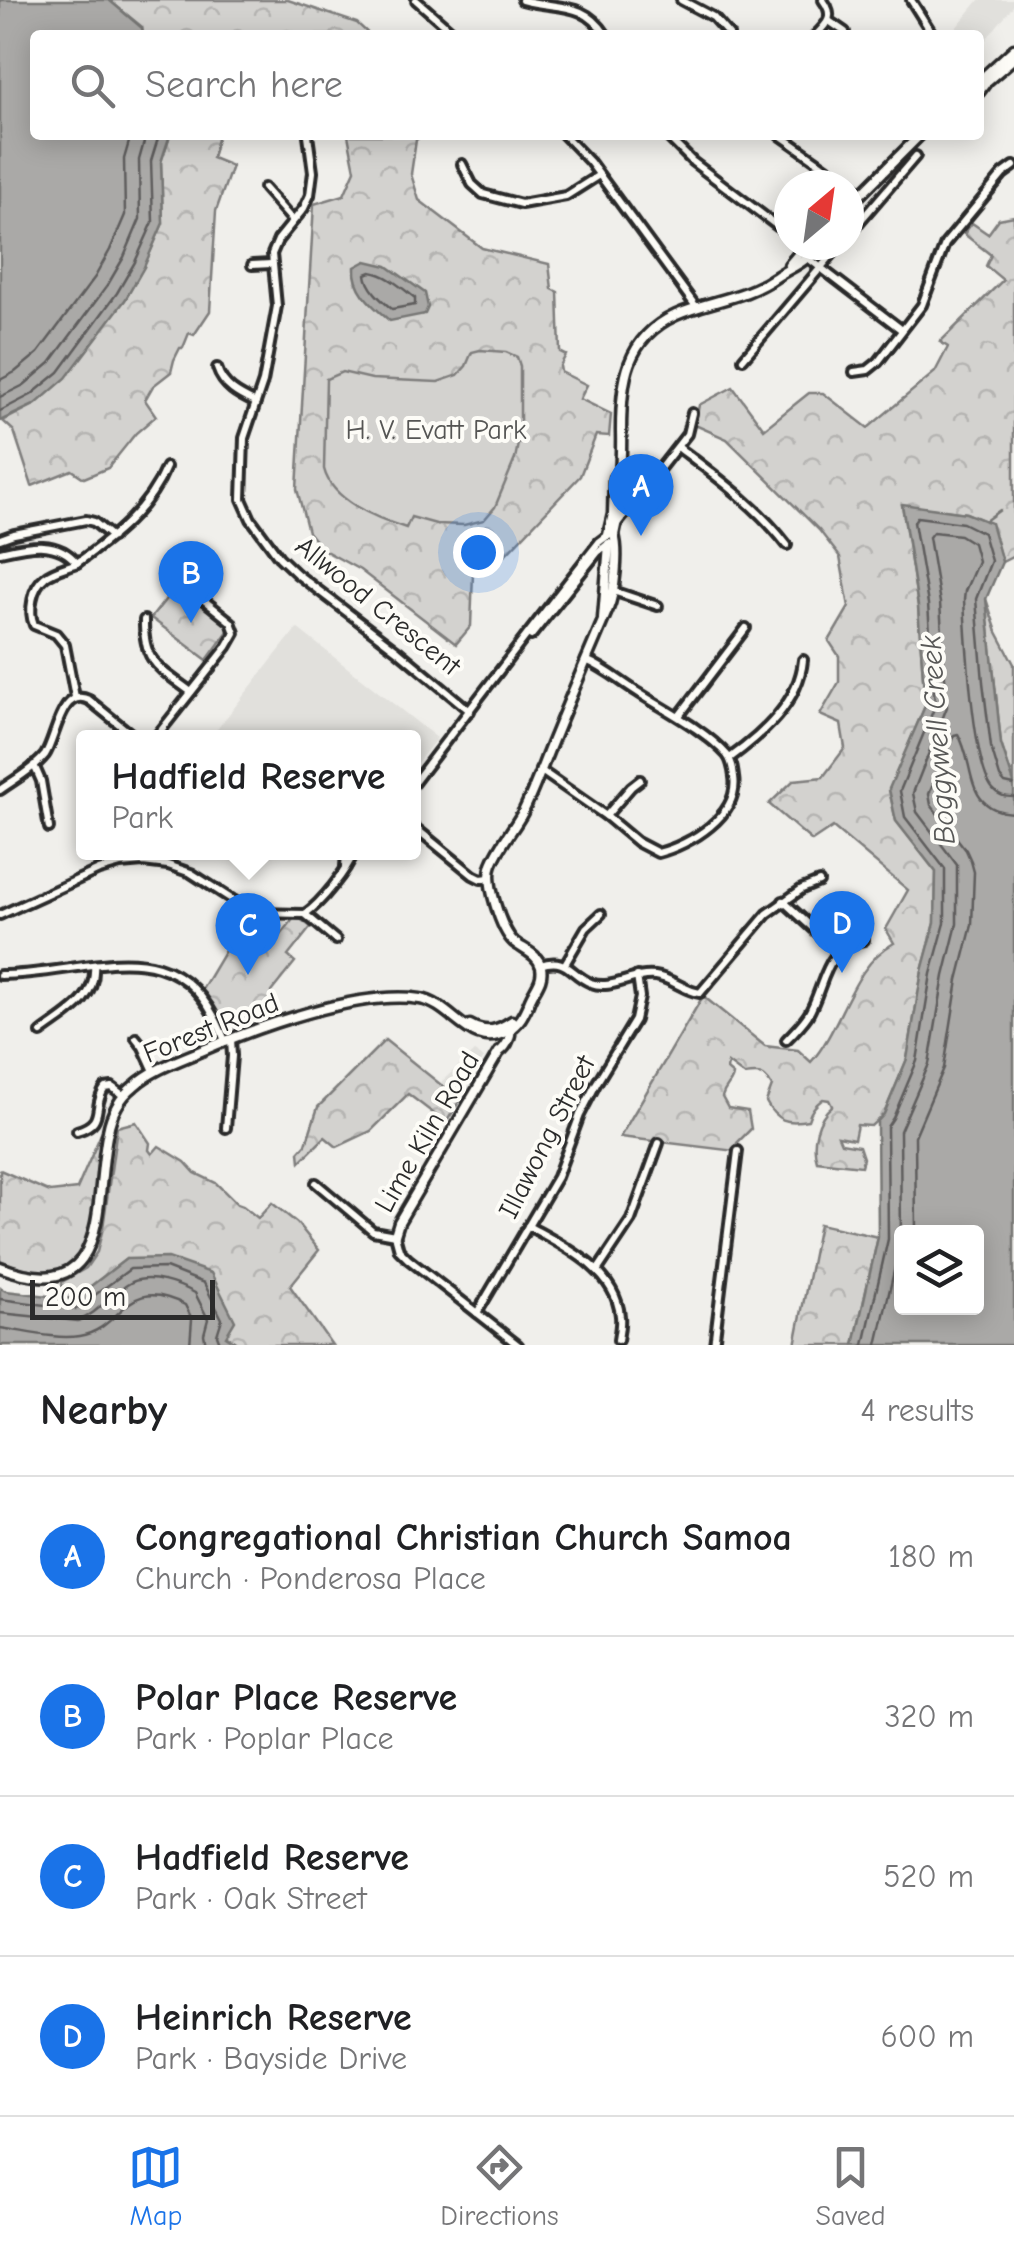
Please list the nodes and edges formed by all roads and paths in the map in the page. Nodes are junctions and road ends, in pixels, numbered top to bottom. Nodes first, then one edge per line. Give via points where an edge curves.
1 (416, 0) edge
2 (522, 0) edge
3 (681, 0) edge
4 (823, 0) edge
5 (910, 0) edge
6 (829, 20) junction
7 (450, 30) edge
8 (602, 30) edge
9 (725, 30) edge
10 (820, 30) edge
11 (842, 30) edge
12 (930, 30) edge
13 (1014, 49) edge
14 (1014, 58) edge
15 (984, 82) edge
16 (984, 83) edge
17 (309, 140) edge
18 (569, 140) edge
19 (671, 140) edge
20 (787, 140) edge
21 (915, 140) edge
22 (916, 156) dead end
23 (462, 164) dead end
24 (1014, 166) edge
25 (829, 170) edge
26 (599, 174) junction
27 (264, 188) dead end
28 (864, 191) edge
29 (864, 217) edge
30 (292, 221) junction
31 (774, 224) edge
32 (796, 260) edge
33 (816, 260) edge
34 (826, 260) edge
35 (252, 264) dead end
36 (272, 264) junction
37 (821, 266) junction
38 (697, 308) junction
39 (902, 330) junction
40 (743, 358) dead end
41 (217, 368) dead end
42 (854, 372) dead end
43 (256, 403) junction
44 (692, 413) dead end
45 (678, 446) junction
46 (166, 468) dead end
47 (634, 503) junction
48 (616, 507) junction
49 (617, 524) junction
50 (112, 537) junction
51 (0, 539) edge
52 (610, 539) junction
53 (787, 545) dead end
54 (0, 552) edge
55 (596, 555) junction
56 (608, 558) junction
57 (77, 563) junction
58 (184, 584) dead end
59 (612, 591) junction
60 (658, 606) dead end
61 (603, 618) junction
62 (144, 620) dead end
63 (746, 628) dead end
64 (513, 656) junction
65 (586, 660) junction
66 (803, 660) dead end
67 (191, 692) junction
68 (75, 697) junction
69 (470, 711) junction
70 (679, 716) junction
71 (126, 730) edge
72 (161, 730) edge
73 (730, 758) junction
74 (34, 765) junction
75 (540, 770) junction
76 (421, 774) edge
77 (640, 780) dead end
78 (0, 790) edge
79 (606, 816) junction
80 (49, 828) dead end
81 (421, 833) edge
82 (346, 860) edge
83 (350, 860) edge
84 (345, 868) junction
85 (490, 878) junction
86 (820, 882) dead end
87 (782, 901) junction
88 (306, 914) junction
89 (601, 914) dead end
90 (0, 915) edge
91 (336, 940) dead end
92 (864, 940) dead end
93 (838, 951) junction
94 (565, 964) junction
95 (94, 965) junction
96 (540, 965) junction
97 (0, 976) edge
98 (638, 976) junction
99 (506, 1028) junction
100 (41, 1034) dead end
101 (136, 1038) dead end
102 (228, 1040) junction
103 (786, 1040) dead end
104 (154, 1071) junction
105 (124, 1096) junction
106 (226, 1128) dead end
107 (77, 1132) dead end
108 (660, 1142) dead end
109 (738, 1151) dead end
110 (316, 1183) dead end
111 (528, 1226) junction
112 (394, 1235) junction
113 (0, 1267) edge
114 (597, 1271) junction
115 (477, 1312) junction
116 (618, 1340) dead end
117 (518, 1345) edge
118 (714, 1345) edge

1 - 7 street
2 - 8 street via 576,8
3 - 9 street
4 - 6 street
5 - 12 street
6 - 10 street
6 - 11 street
13 - 15 street
14 - 16 street
17 - 30 street via 310,195
18 - 26 street
19 - 31 street
20 - 25 street
21 - 28 street
22 - 29 street
23 - 26 street via 483,194 520,204 566,196
24 - 39 street via 945,244 922,306
26 - 38 street
27 - 30 street
30 - 36 street
32 - 38 street via 749,292
33 - 37 street
34 - 37 street
35 - 36 street
36 - 43 street, Allwood Crescent via 278,306
37 - 39 street
37 - 40 street
38 - 48 street via 662,323 639,346 625,375 616,428
39 - 42 street via 878,362
41 - 43 street via 229,387
43 - 69 street, Allwood Crescent via 244,438 241,492 251,519 297,574
44 - 45 street
45 - 47 street
45 - 53 street via 751,504
46 - 50 street
47 - 48 street
47 - 49 street
48 - 49 street
48 - 52 street
49 - 52 street
50 - 51 street via 86,520
50 - 57 street
52 - 55 street
52 - 56 street
52 - 59 street
52 - 64 street via 599,542
54 - 57 street via 53,547
55 - 56 street
55 - 64 street
56 - 61 street
57 - 68 street via 42,579 30,613 34,624 65,645
58 - 67 street via 238,630
59 - 60 street
59 - 61 street
61 - 65 street
62 - 67 street via 152,660
63 - 70 street
64 - 69 street
65 - 70 street
65 - 75 street
66 - 73 street via 788,700
67 - 72 street
68 - 71 street via 86,698
68 - 74 street
69 - 76 street
70 - 73 street
73 - 79 street via 734,792 721,816 672,849 654,852
74 - 78 street
74 - 80 street
75 - 79 street
75 - 85 street
77 - 79 street
81 - 85 street via 474,876
82 - 84 street
83 - 84 street
84 - 88 street
85 - 96 street via 504,928
86 - 87 street
87 - 93 street
87 - 98 street via 703,991
88 - 90 street via 254,912 182,869 136,862 99,870
88 - 91 street
89 - 94 street
92 - 93 street
93 - 103 street via 808,1016
94 - 96 street
94 - 98 street via 595,984
95 - 97 street
95 - 100 street via 90,992
95 - 102 street via 133,961 174,974 204,1001
96 - 99 street via 541,979 522,1018
98 - 111 street, Illawong Street via 636,1020 596,1084 558,1177
99 - 102 street, Forest Road via 482,1036 422,1000 367,1000
99 - 112 street, Lime Kiln Road via 506,1044
101 - 104 street
102 - 104 street, Forest Road
102 - 106 street
104 - 105 street, Forest Road
105 - 107 street via 105,1088 94,1123
105 - 113 street, Forest Road via 108,1131 96,1228 84,1256 68,1270 43,1277
108 - 114 street via 631,1220
109 - 118 street
110 - 112 street via 373,1231
111 - 114 street
111 - 115 street, Illawong Street
112 - 115 street via 404,1256
114 - 116 street via 615,1295
115 - 117 street

